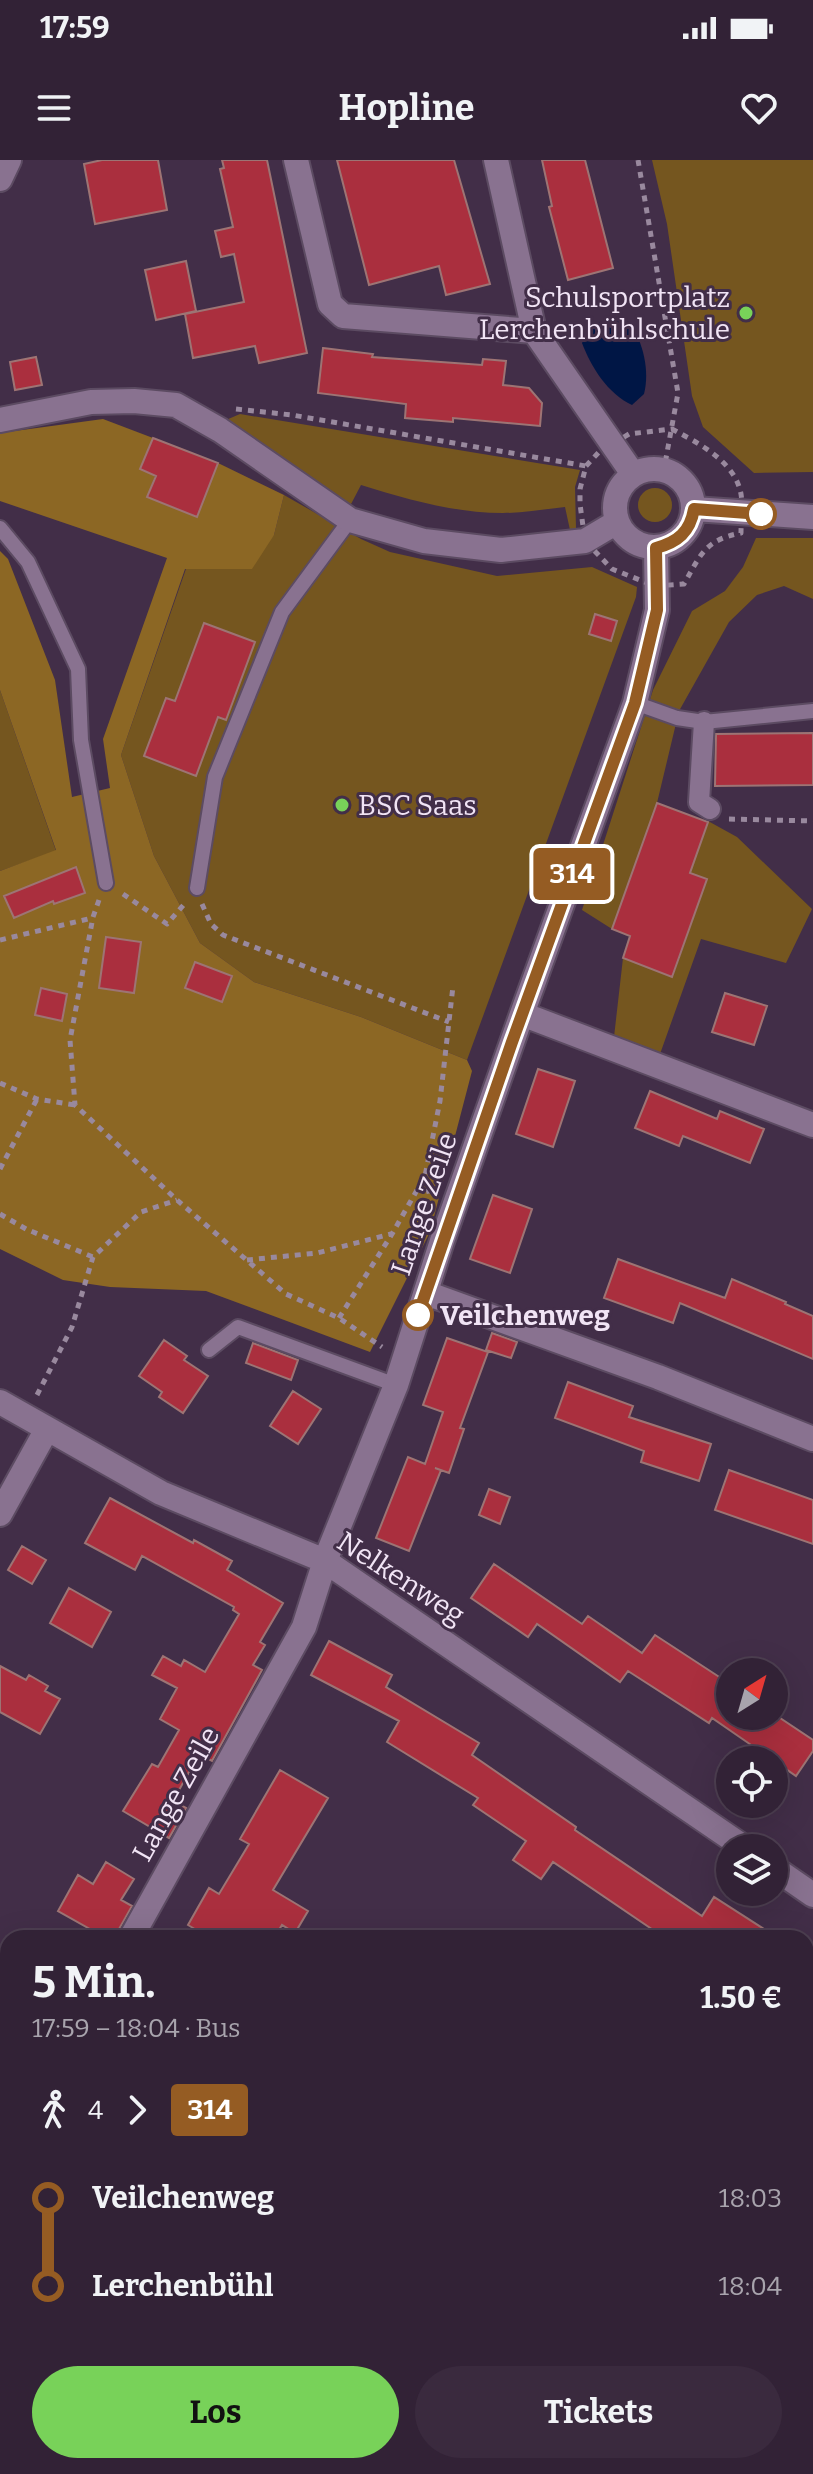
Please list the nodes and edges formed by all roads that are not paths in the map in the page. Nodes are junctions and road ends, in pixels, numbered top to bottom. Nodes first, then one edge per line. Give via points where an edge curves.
1 (9, 160) edge
2 (296, 160) edge
3 (496, 160) edge
4 (0, 179) edge
5 (534, 331) junction
6 (0, 420) edge
7 (633, 474) junction
8 (694, 509) junction
9 (813, 517) edge
10 (350, 520) junction
11 (617, 522) junction
12 (0, 528) edge
13 (656, 548) junction
14 (635, 703) junction
15 (813, 711) edge
16 (704, 722) junction
17 (710, 809) road end
18 (106, 883) road end
19 (197, 888) road end
20 (522, 1014) junction
21 (813, 1125) edge
22 (426, 1293) junction
23 (209, 1350) dead end
24 (396, 1385) junction
25 (0, 1402) edge
26 (47, 1429) junction
27 (813, 1439) edge
28 (0, 1514) edge
29 (325, 1561) junction
30 (725, 1834) edge
31 (788, 1878) edge
32 (813, 1895) edge
33 (135, 1930) edge

1 - 4 street
2 - 5 street via 330,304 343,316
3 - 5 street
5 - 7 street
6 - 10 street via 91,402 176,405
7 - 8 street via 664,469 676,475 692,495
7 - 11 street via 617,495
8 - 9 street
8 - 13 street via 682,536
10 - 11 street via 424,541 501,550 585,541
10 - 19 lane via 282,612 215,777
11 - 13 street via 632,541
12 - 18 lane via 28,562 78,669 81,740
13 - 14 street, Lange Zeile via 657,610
14 - 16 lane
14 - 20 street, Lange Zeile
15 - 16 lane
16 - 17 street via 699,802
20 - 21 street
20 - 22 street, Lange Zeile
22 - 24 street, Lange Zeile
22 - 27 street
23 - 24 lane via 238,1327
24 - 29 street, Lange Zeile
25 - 26 street, Nelkenweg
26 - 28 street
26 - 29 street, Nelkenweg via 161,1493
29 - 30 street, Nelkenweg
29 - 33 street, Lange Zeile via 304,1627
31 - 32 street

